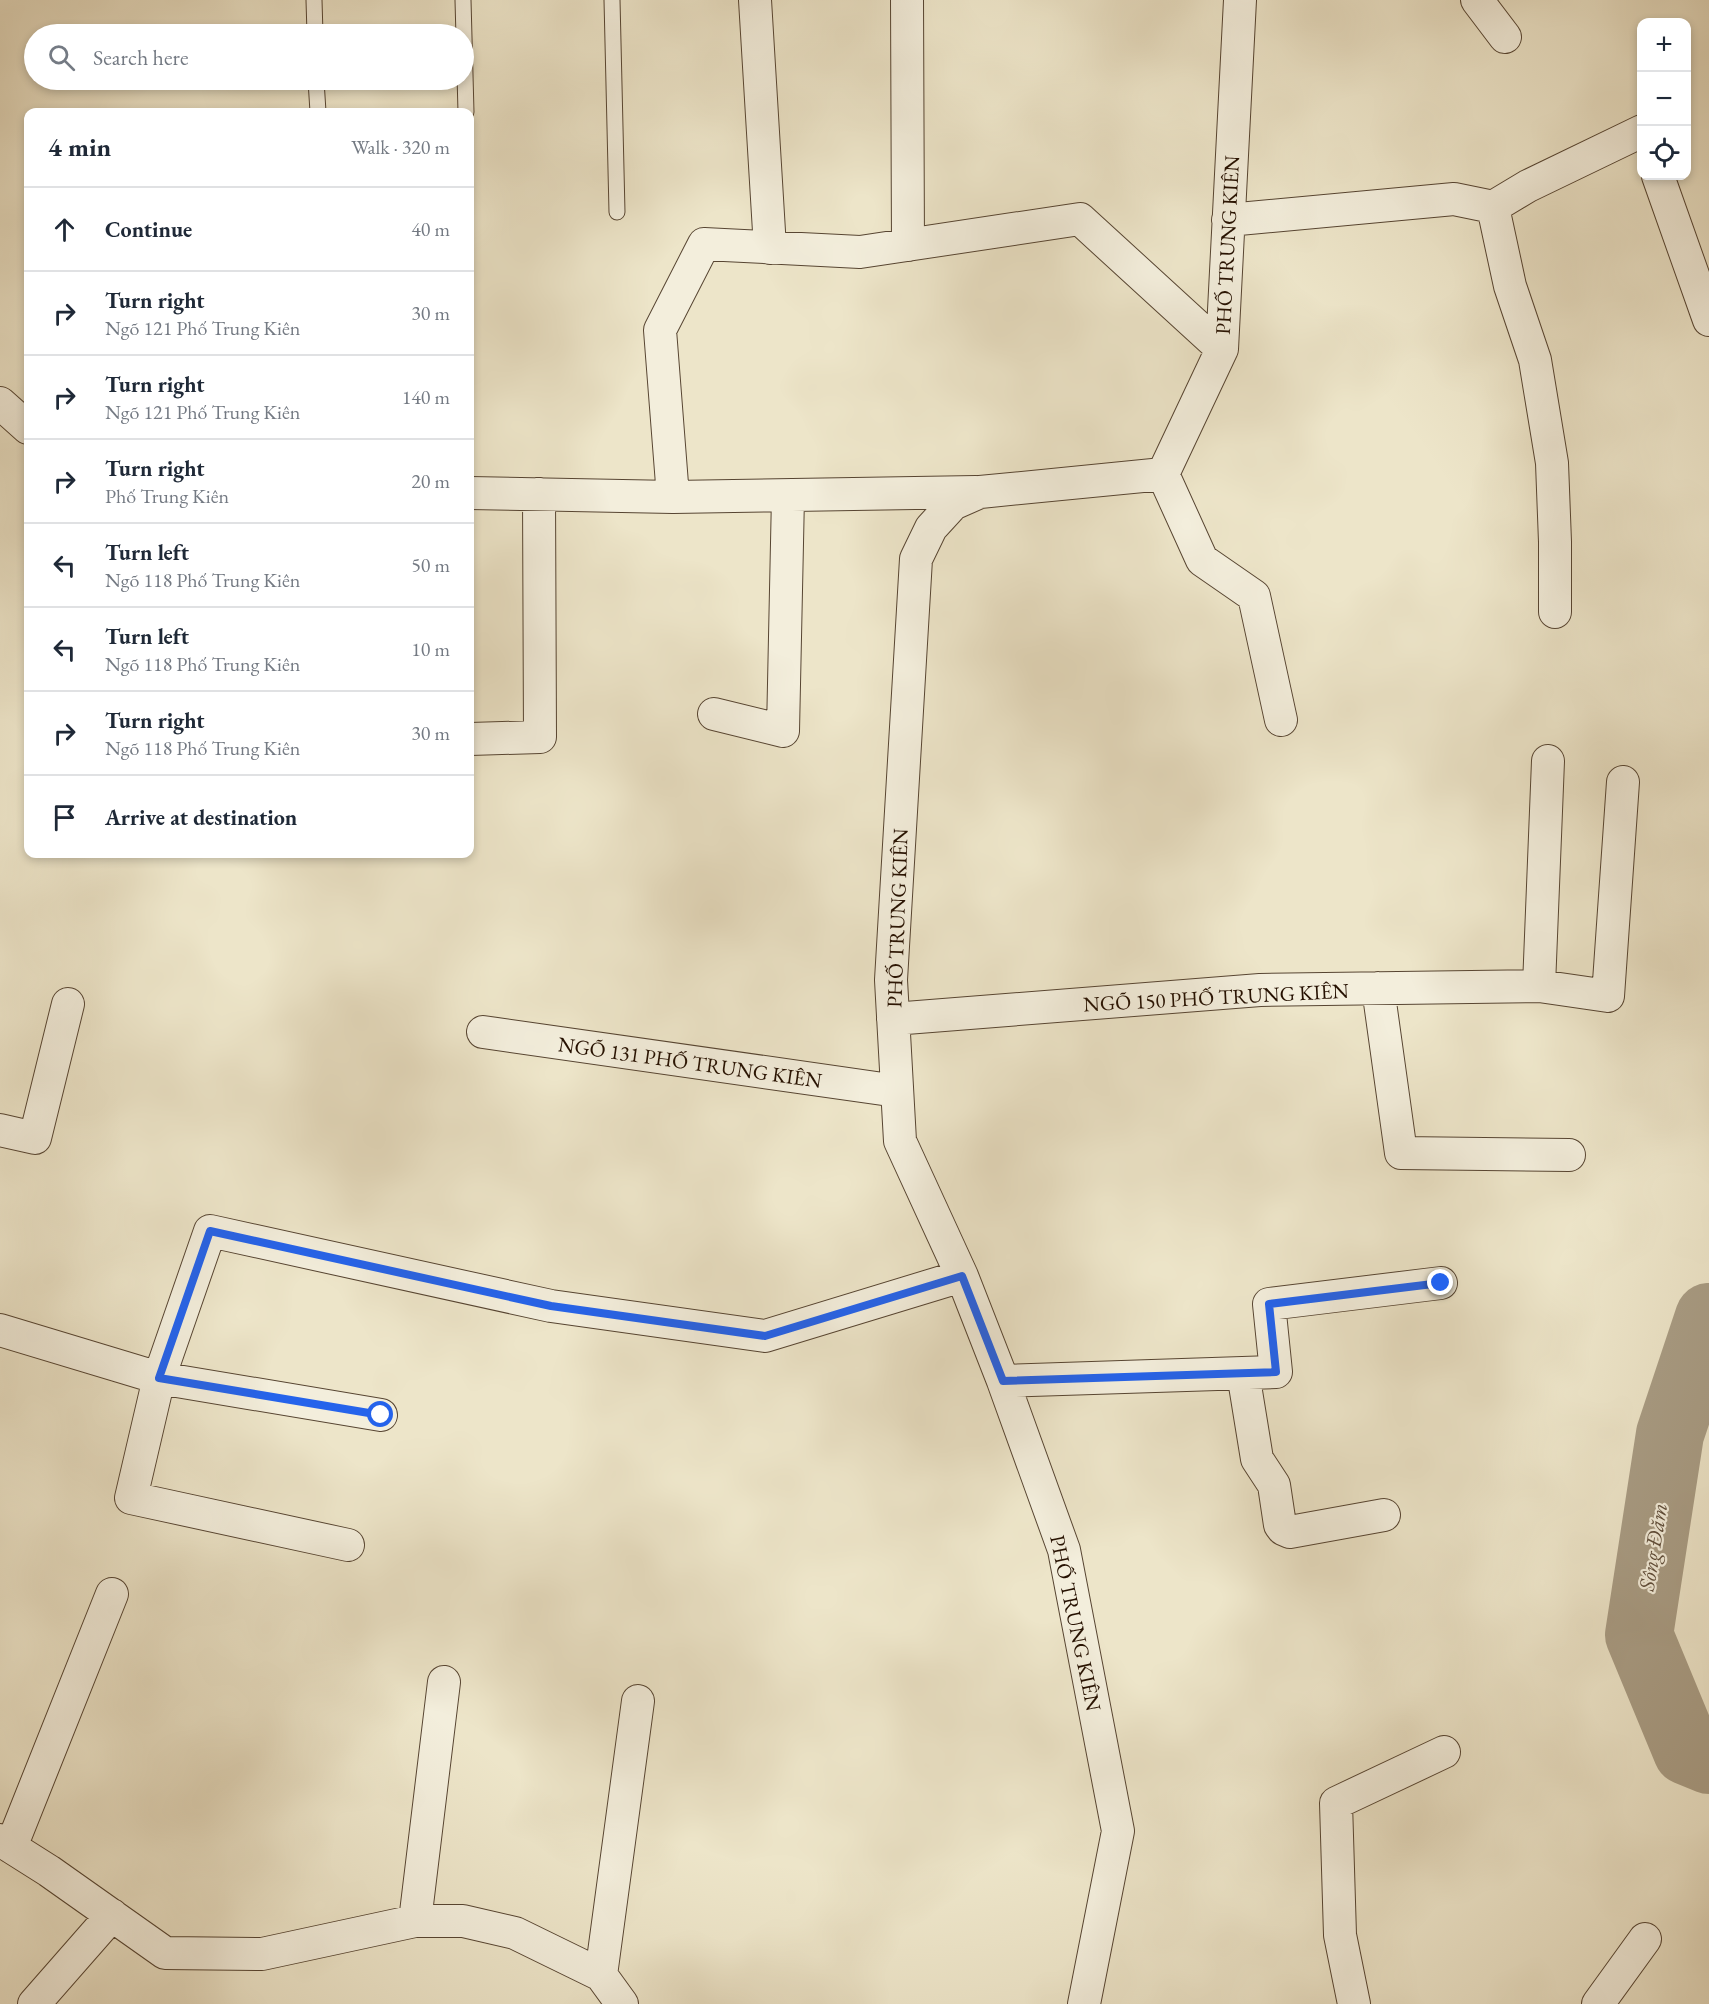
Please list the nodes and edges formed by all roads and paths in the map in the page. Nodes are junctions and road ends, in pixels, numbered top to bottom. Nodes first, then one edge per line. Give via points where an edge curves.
1 (314, 0) edge
2 (463, 0) edge
3 (612, 0) edge
4 (755, 0) edge
5 (907, 0) edge
6 (1240, 0) edge
7 (1477, 0) edge
8 (315, 24) edge
9 (464, 24) edge
10 (1505, 37) dead end
11 (317, 90) edge
12 (465, 90) edge
13 (318, 108) edge
14 (466, 108) edge
15 (1637, 133) edge
16 (1659, 180) edge
17 (1493, 207) junction
18 (617, 212) dead end
19 (1228, 220) junction
20 (908, 245) junction
21 (770, 248) junction
22 (1709, 320) edge
23 (1222, 349) junction
24 (0, 403) edge
25 (24, 424) edge
26 (1163, 474) junction
27 (980, 492) junction
28 (474, 493) edge
29 (539, 494) junction
30 (788, 496) junction
31 (673, 497) junction
32 (1555, 612) dead end
33 (714, 714) dead end
34 (1281, 720) dead end
35 (474, 739) edge
36 (1548, 761) dead end
37 (1623, 782) dead end
38 (1539, 986) junction
39 (1378, 988) junction
40 (68, 1004) dead end
41 (893, 1019) junction
42 (483, 1032) dead end
43 (897, 1090) junction
44 (0, 1130) edge
45 (1569, 1155) dead end
46 (962, 1276) junction
47 (1441, 1283) dead end
48 (0, 1330) edge
49 (1244, 1373) junction
50 (159, 1378) junction
51 (1003, 1381) junction
52 (381, 1415) dead end
53 (1384, 1515) dead end
54 (348, 1545) dead end
55 (112, 1594) dead end
56 (444, 1682) dead end
57 (638, 1701) dead end
58 (1444, 1752) dead end
59 (6, 1843) edge
60 (112, 1916) junction
61 (415, 1921) junction
62 (1645, 1939) dead end
63 (601, 1975) junction
64 (34, 2004) edge
65 (622, 2004) edge
66 (1084, 2004) edge
67 (1354, 2004) edge
68 (1598, 2004) edge

1 - 8 lane
2 - 9 lane
3 - 18 lane
4 - 21 street
5 - 20 street
6 - 19 street, PHỐ TRUNG KIÊN
7 - 10 street
11 - 13 lane
12 - 14 lane
15 - 17 street
16 - 22 street
17 - 19 street via 1454,199
17 - 32 street via 1510,286 1535,360 1551,464
19 - 23 street, PHỐ TRUNG KIÊN
20 - 21 street via 860,252
20 - 23 street via 1080,219
21 - 31 street via 704,244 660,330
23 - 26 street, PHỐ TRUNG KIÊN
24 - 25 street
26 - 27 street, PHỐ TRUNG KIÊN
26 - 34 street via 1202,560 1254,596
27 - 30 street
27 - 41 street, PHỐ TRUNG KIÊN via 953,504 931,528 916,559 891,980
28 - 29 street
29 - 31 street
29 - 35 street via 540,737
30 - 31 street
30 - 33 street via 783,731
36 - 38 street
37 - 38 street, NGÕ 150 PHỐ TRUNG KIÊN via 1608,996
38 - 39 street, NGÕ 150 PHỐ TRUNG KIÊN
39 - 41 street, NGÕ 150 PHỐ TRUNG KIÊN via 1260,990
39 - 45 street via 1401,1153
40 - 44 street via 35,1138
41 - 43 street, PHỐ TRUNG KIÊN
42 - 43 street, NGÕ 131 PHỐ TRUNG KIÊN
43 - 46 street, PHỐ TRUNG KIÊN via 900,1141
46 - 50 street via 765,1336 551,1306 210,1231
46 - 51 street, PHỐ TRUNG KIÊN
47 - 49 street via 1269,1304 1276,1372
48 - 50 street
49 - 51 street
49 - 53 street via 1257,1459 1274,1485 1283,1529 1290,1532
50 - 52 street
50 - 54 street via 131,1498
51 - 66 street, PHỐ TRUNG KIÊN via 1064,1550 1118,1831
55 - 59 street
56 - 61 street
57 - 63 street
58 - 67 street via 1336,1803 1340,1935
59 - 60 street
60 - 61 street via 165,1953 262,1954
60 - 64 street
61 - 63 street via 463,1922 515,1934
62 - 68 street
63 - 65 street

